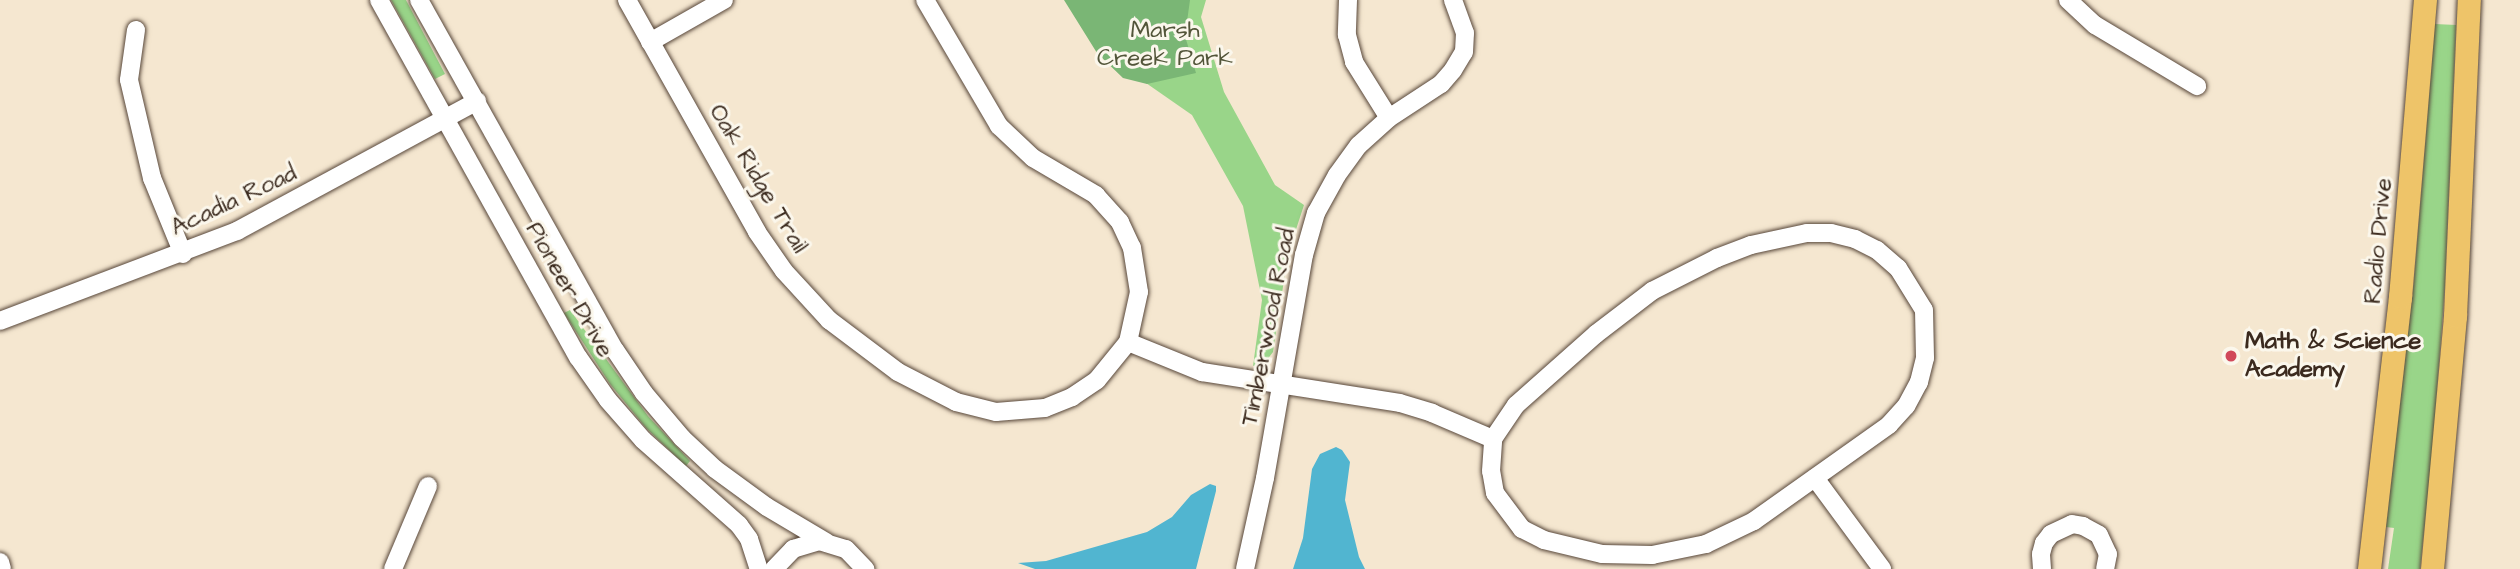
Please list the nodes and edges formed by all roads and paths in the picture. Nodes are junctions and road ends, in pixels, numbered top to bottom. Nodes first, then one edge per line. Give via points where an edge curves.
1 (379, 0) edge
2 (419, 0) edge
3 (627, 0) edge
4 (724, 0) edge
5 (925, 0) edge
6 (1348, 0) edge
7 (1453, 0) edge
8 (2068, 0) edge
9 (2425, 0) edge
10 (2469, 0) edge
11 (136, 30) dead end
12 (650, 42) junction
13 (2197, 86) dead end
14 (477, 101) junction
15 (1389, 118) junction
16 (445, 119) junction
17 (183, 254) junction
18 (0, 321) edge
19 (1128, 342) junction
20 (1282, 384) junction
21 (1493, 439) junction
22 (1815, 478) junction
23 (428, 486) dead end
24 (826, 542) junction
25 (0, 562) edge
26 (2036, 568) edge
27 (2, 569) edge
28 (393, 569) edge
29 (759, 569) edge
30 (774, 569) edge
31 (865, 569) edge
32 (1245, 569) edge
33 (1882, 569) edge
34 (2105, 569) edge
35 (2369, 569) edge
36 (2432, 569) edge

1 - 16 street, Pioneer Drive
2 - 14 street, Pioneer Drive
3 - 12 street, Oak Ridge Trail
4 - 12 street
5 - 19 street, Oak Ridge Trail via 999,126 1033,158 1091,191 1120,222 1132,248 1139,284
6 - 15 street via 1347,35 1354,62
7 - 15 street, Timberwood Road via 1465,33 1464,52 1441,84
8 - 13 street via 2095,25
9 - 35 main road, Radio Drive via 2402,283
10 - 36 main road via 2455,316
11 - 17 street via 129,80 152,178
12 - 19 street, Oak Ridge Trail via 779,264 829,320 898,372 969,406 1025,412 1082,391 1103,375
14 - 16 street, Acadia Road
14 - 24 street, Pioneer Drive via 615,350 657,410 728,479
15 - 20 street, Timberwood Road via 1359,145 1316,213 1304,255
16 - 17 street, Acadia Road via 237,231
16 - 29 street, Pioneer Drive via 592,377 653,450 739,525
17 - 18 street, Acadia Road
19 - 20 street via 1189,369
20 - 21 street via 1400,403
20 - 32 street, Timberwood Road
21 - 22 street via 1490,471 1495,493 1522,529 1544,540 1602,554 1652,555 1706,544 1754,521
21 - 22 street via 1517,405 1595,334 1652,292 1751,245 1807,233 1831,233 1877,250 1898,268 1924,310 1925,358 1919,382 1889,425
22 - 33 street
23 - 28 street
24 - 30 street via 793,549
24 - 31 street, Pioneer Drive via 850,552
25 - 27 street
26 - 34 street via 2051,534 2072,524 2099,535 2108,554

